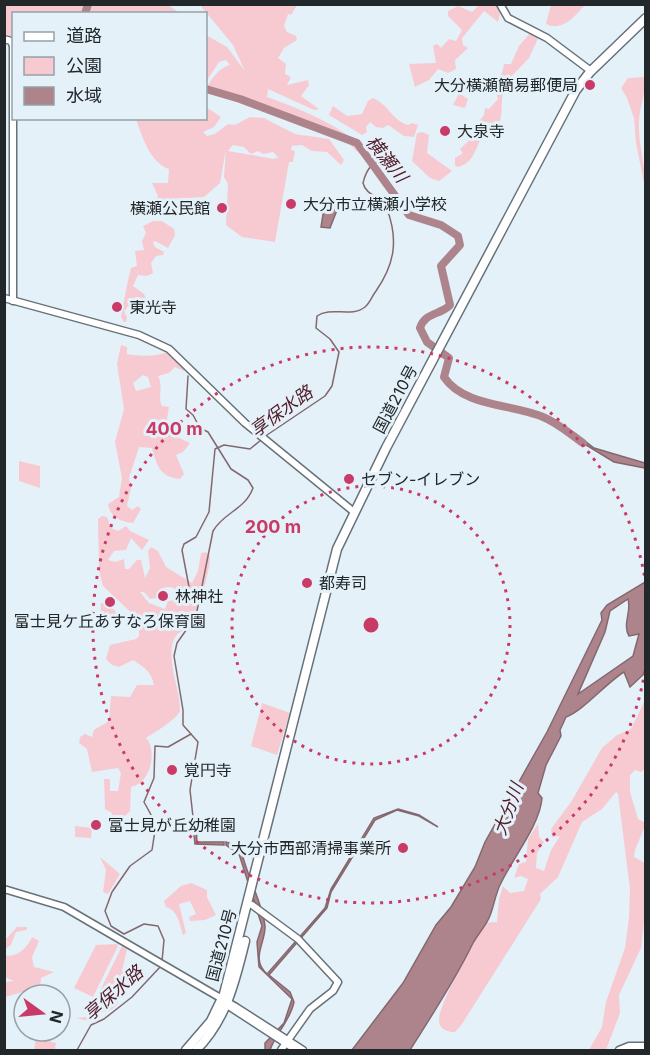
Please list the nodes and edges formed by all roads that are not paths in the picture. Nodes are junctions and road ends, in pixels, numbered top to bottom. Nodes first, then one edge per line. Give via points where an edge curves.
1 (500, 4) edge
2 (645, 18) edge
3 (591, 70) junction
4 (12, 120) edge
5 (4, 298) edge
6 (13, 301) junction
7 (354, 512) junction
8 (263, 837) junction
9 (4, 889) edge
10 (252, 905) junction
11 (225, 1002) junction
12 (285, 1045) edge
13 (645, 1046) edge
14 (186, 1050) edge
15 (196, 1050) edge
16 (296, 1050) edge
17 (303, 1050) edge
18 (619, 1050) edge

1 - 3 street via 510,19 547,38
2 - 3 highway, 国道210号
3 - 7 highway, 国道210号 via 576,90
4 - 6 street
5 - 6 street
6 - 7 street via 139,335 169,349 245,423
7 - 8 highway, 国道210号 via 333,560
8 - 10 highway, 国道210号
8 - 11 highway, 国道210号
9 - 11 street via 64,907
10 - 11 highway, 国道210号
10 - 12 street via 298,939 337,979 335,990 310,1009
11 - 12 street via 279,1037
11 - 14 highway, 国道210号
11 - 15 highway, 国道210号 via 217,1026
12 - 16 street
12 - 17 street
13 - 18 street

